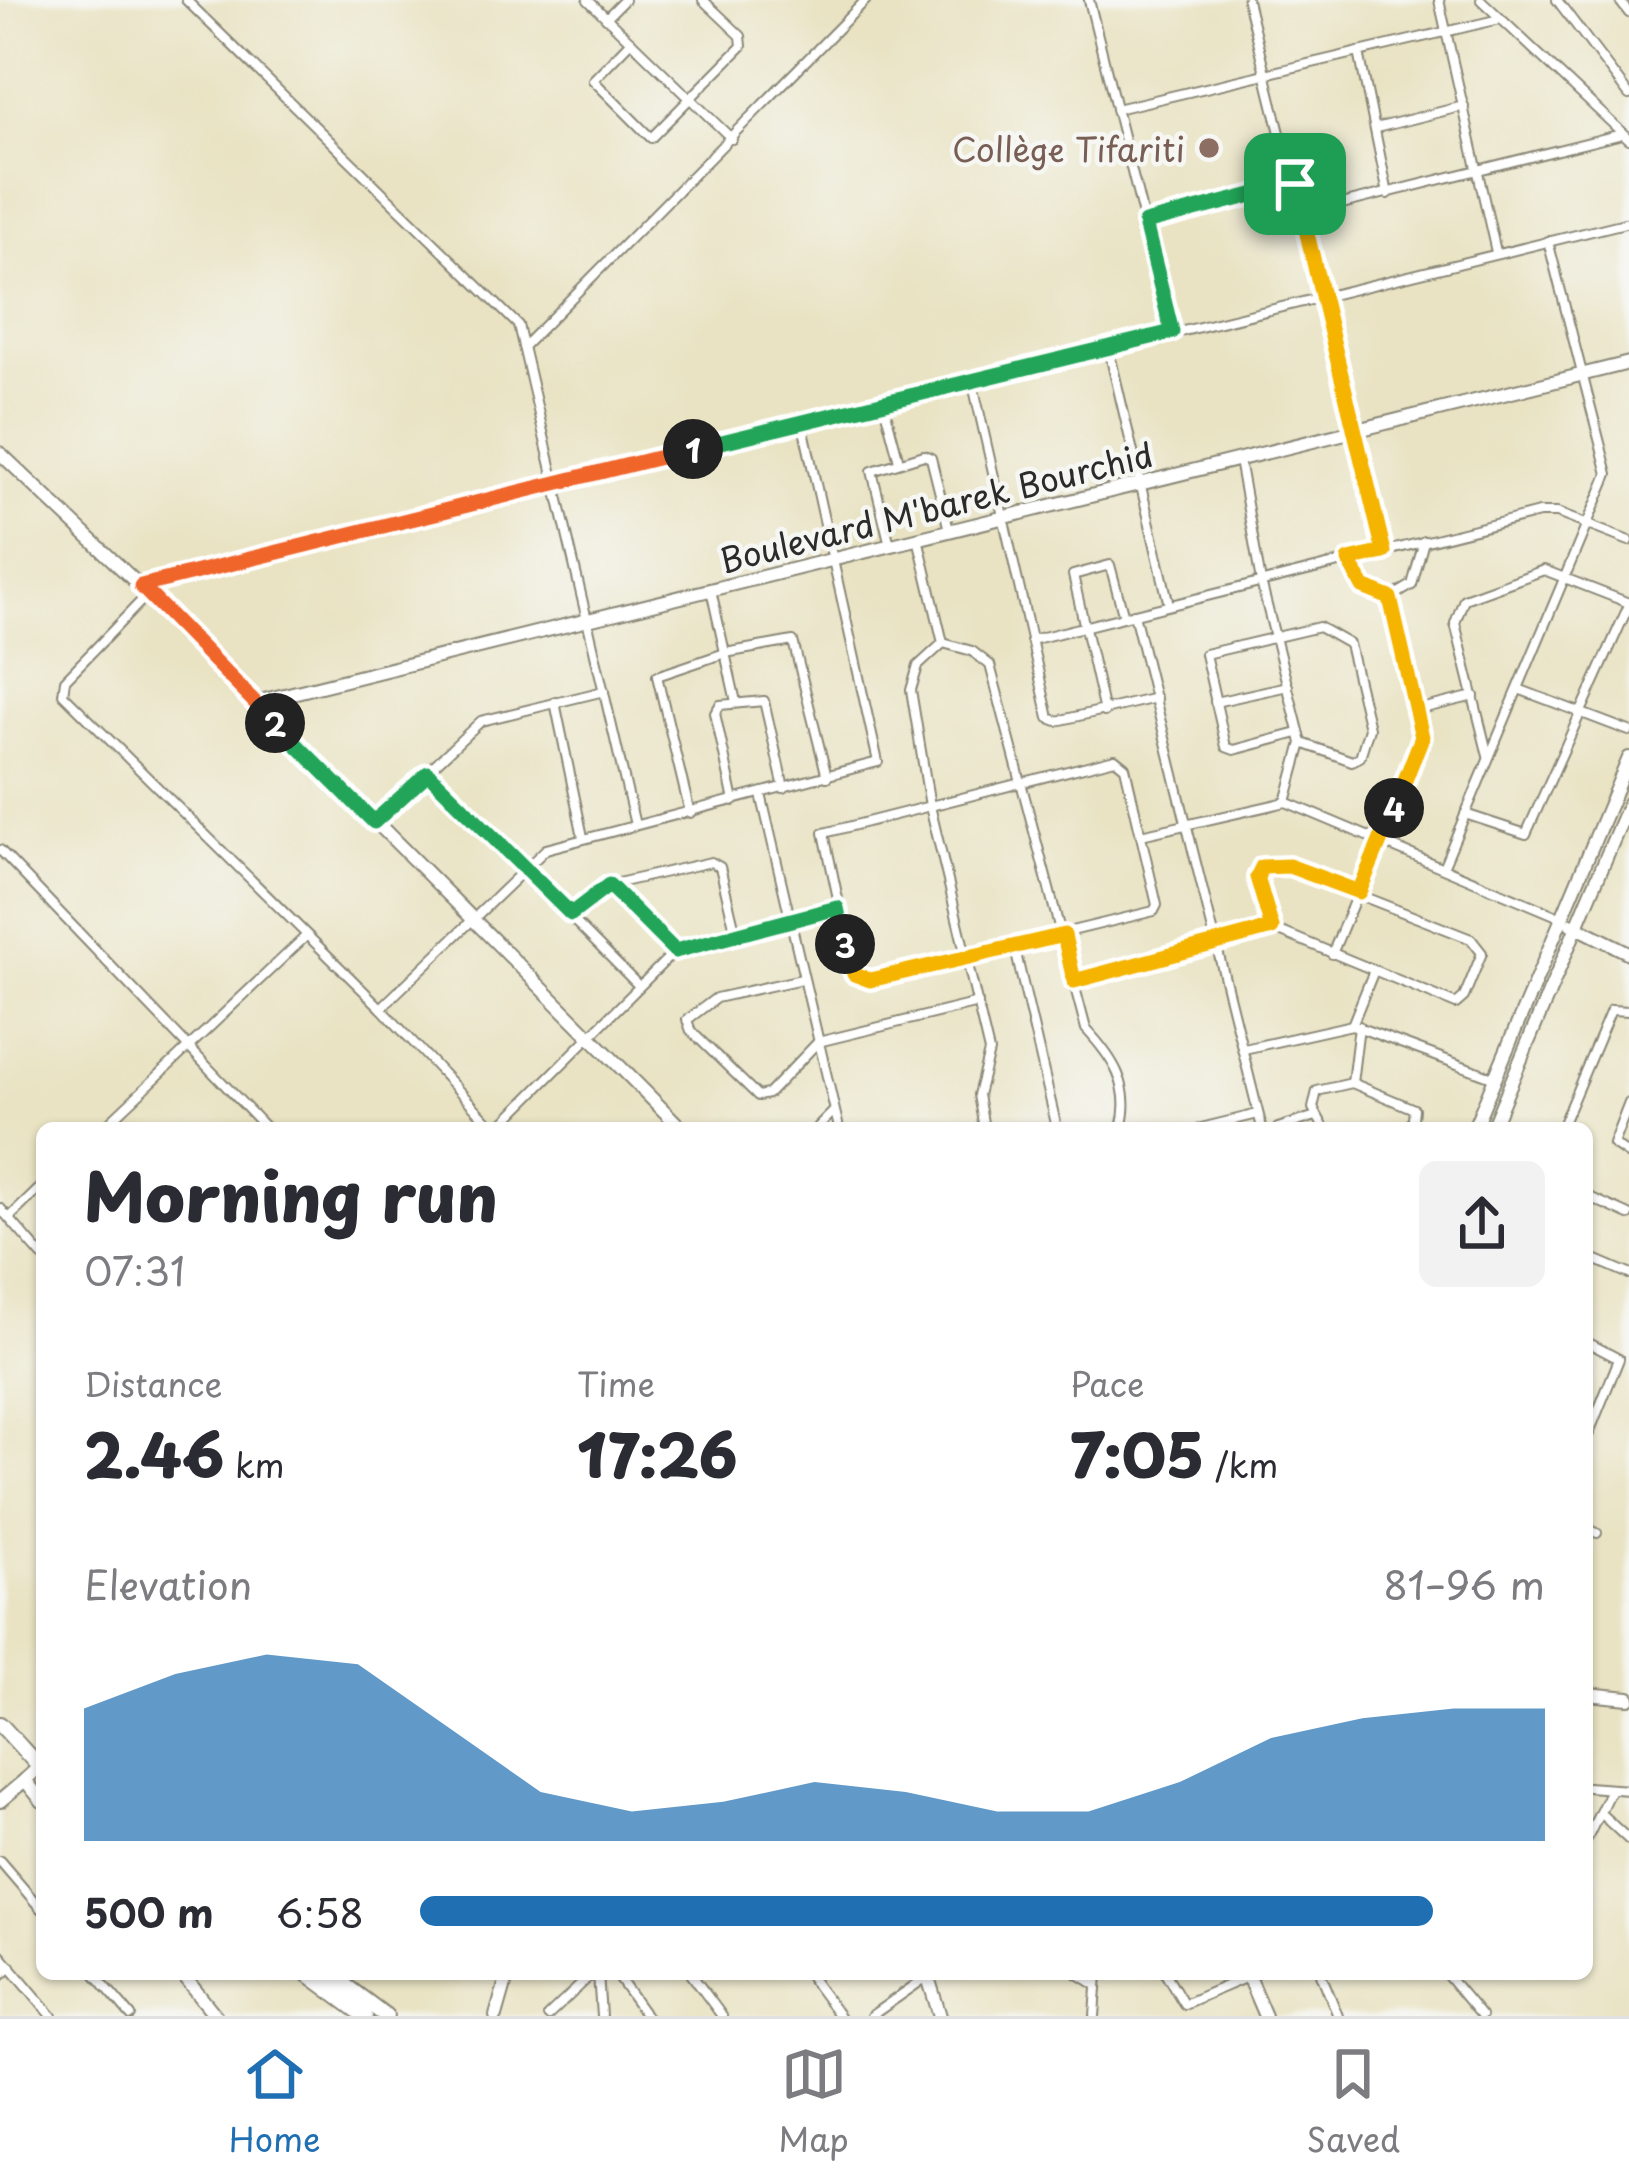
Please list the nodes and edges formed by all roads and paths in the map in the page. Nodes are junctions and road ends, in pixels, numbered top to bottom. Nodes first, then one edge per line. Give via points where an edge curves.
1 (186, 0) edge
2 (588, 0) edge
3 (624, 0) edge
4 (703, 0) edge
5 (866, 0) edge
6 (1089, 0) edge
7 (1247, 0) edge
8 (1439, 0) edge
9 (1481, 0) edge
10 (1557, 0) edge
11 (607, 17) junction
12 (1500, 19) junction
13 (1446, 32) junction
14 (631, 41) junction
15 (1359, 52) junction
16 (1629, 68) edge
17 (1266, 74) junction
18 (1616, 77) junction
19 (1629, 94) edge
20 (690, 98) junction
21 (1464, 106) junction
22 (1116, 109) junction
23 (1376, 128) junction
24 (1626, 137) edge
25 (732, 139) junction
26 (1478, 172) junction
27 (1295, 184) junction
28 (1388, 194) junction
29 (1302, 214) junction
30 (1629, 222) edge
31 (1145, 223) junction
32 (1548, 241) junction
33 (1496, 252) junction
34 (1324, 296) junction
35 (1172, 332) junction
36 (1108, 346) junction
37 (523, 347) junction
38 (1629, 363) edge
39 (1581, 375) junction
40 (972, 380) junction
41 (883, 401) junction
42 (802, 421) junction
43 (1354, 431) junction
44 (0, 454) edge
45 (1239, 460) junction
46 (899, 461) junction
47 (555, 484) junction
48 (1142, 484) junction
49 (1004, 516) junction
50 (1590, 526) junction
51 (949, 530) junction
52 (918, 538) junction
53 (1424, 541) junction
54 (1629, 542) edge
55 (890, 545) junction
56 (1384, 552) junction
57 (835, 557) junction
58 (1349, 560) junction
59 (1568, 578) junction
60 (1261, 582) junction
61 (711, 588) junction
62 (144, 590) junction
63 (1390, 598) junction
64 (1629, 603) edge
65 (1169, 605) junction
66 (1135, 614) junction
67 (587, 617) junction
68 (1124, 617) junction
69 (1084, 627) junction
70 (1275, 637) junction
71 (1031, 640) junction
72 (943, 643) junction
73 (725, 652) junction
74 (1288, 686) junction
75 (1521, 689) junction
76 (604, 692) junction
77 (1474, 696) junction
78 (1156, 698) junction
79 (256, 701) junction
80 (555, 702) junction
81 (736, 702) junction
82 (1215, 702) junction
83 (1417, 710) junction
84 (1104, 712) junction
85 (1584, 714) junction
86 (1629, 731) edge
87 (1300, 738) junction
88 (1489, 757) junction
89 (1629, 758) edge
90 (428, 773) junction
91 (826, 777) junction
92 (1023, 782) junction
93 (784, 788) junction
94 (760, 794) junction
95 (734, 801) junction
96 (1286, 802) junction
97 (1629, 803) edge
98 (930, 806) junction
99 (690, 813) junction
100 (1465, 813) junction
101 (374, 822) junction
102 (1187, 824) junction
103 (635, 825) junction
104 (1141, 835) junction
105 (583, 837) junction
106 (1382, 838) junction
107 (0, 850) edge
108 (1444, 865) junction
109 (525, 867) junction
110 (609, 885) junction
111 (1359, 892) junction
112 (837, 908) junction
113 (571, 914) junction
114 (1562, 918) junction
115 (475, 921) junction
116 (788, 921) junction
117 (1272, 928) junction
118 (1576, 928) junction
119 (736, 934) junction
120 (1064, 935) junction
121 (306, 937) junction
122 (1014, 945) junction
123 (1217, 946) junction
124 (675, 951) junction
125 (1629, 952) edge
126 (1332, 954) junction
127 (966, 958) junction
128 (1373, 973) junction
129 (802, 979) junction
130 (1074, 981) junction
131 (637, 985) junction
132 (978, 1003) junction
133 (380, 1008) junction
134 (1629, 1011) edge
135 (1356, 1025) junction
136 (588, 1033) junction
137 (818, 1042) junction
138 (188, 1049) junction
139 (1244, 1049) junction
140 (1495, 1078) junction
141 (1352, 1083) junction
142 (1629, 1103) edge
143 (834, 1111) junction
144 (1258, 1114) junction
145 (1316, 1116) junction
146 (109, 1122) edge
147 (260, 1122) edge
148 (490, 1122) edge
149 (502, 1122) edge
150 (675, 1122) edge
151 (824, 1122) edge
152 (837, 1122) edge
153 (983, 1122) edge
154 (1056, 1122) edge
155 (1121, 1122) edge
156 (1225, 1122) edge
157 (1260, 1122) edge
158 (1297, 1122) edge
159 (1320, 1122) edge
160 (1413, 1122) edge
161 (1477, 1122) edge
162 (1495, 1122) edge
163 (1564, 1122) edge
164 (1629, 1156) edge
165 (36, 1192) edge
166 (1593, 1199) edge
167 (0, 1208) edge
168 (1629, 1215) edge
169 (9, 1218) junction
170 (36, 1249) edge
171 (1593, 1259) edge
172 (1629, 1274) edge
173 (1593, 1345) edge
174 (1593, 1423) edge
175 (1593, 1531) edge
176 (1598, 1533) dead end
177 (1593, 1695) edge
178 (1629, 1698) edge
179 (0, 1724) edge
180 (36, 1764) edge
181 (36, 1772) edge
182 (25, 1780) junction
183 (1593, 1788) edge
184 (1611, 1789) junction
185 (1629, 1790) edge
186 (36, 1794) edge
187 (0, 1801) edge
188 (1600, 1813) junction
189 (1593, 1827) edge
190 (1629, 1840) edge
191 (0, 1861) edge
192 (36, 1903) edge
193 (0, 1954) edge
194 (10, 1966) junction
195 (0, 1976) edge
196 (100, 1980) edge
197 (187, 1980) edge
198 (324, 1980) edge
199 (326, 1980) edge
200 (506, 1980) edge
201 (588, 1980) edge
202 (596, 1980) edge
203 (620, 1980) edge
204 (695, 1980) edge
205 (812, 1980) edge
206 (921, 1980) edge
207 (929, 1980) edge
208 (1088, 1980) edge
209 (1098, 1980) edge
210 (1168, 1980) edge
211 (1239, 1980) edge
212 (1252, 1980) edge
213 (1323, 1980) edge
214 (1452, 1980) edge
215 (1097, 1986) junction
216 (52, 2016) edge
217 (130, 2016) edge
218 (216, 2016) edge
219 (365, 2016) edge
220 (386, 2016) edge
221 (496, 2016) edge
222 (548, 2016) edge
223 (602, 2016) edge
224 (646, 2016) edge
225 (722, 2016) edge
226 (839, 2016) edge
227 (872, 2016) edge
228 (940, 2016) edge
229 (1095, 2016) edge
230 (1265, 2016) edge
231 (1338, 2016) edge
232 (1480, 2016) edge

1 - 37 street via 518,325
2 - 11 street
3 - 11 street
4 - 20 street via 743,40
5 - 25 street
6 - 22 street
7 - 17 street
8 - 13 street
9 - 12 street
10 - 18 street
11 - 14 street
12 - 13 street
12 - 24 street
13 - 15 street
13 - 21 street
14 - 20 street
14 - 20 street via 593,80 646,136 657,135
15 - 17 street
15 - 23 street
16 - 18 street
17 - 22 street
17 - 27 street
18 - 19 street
20 - 25 street
21 - 23 street
21 - 26 street
22 - 31 street
23 - 28 street
24 - 26 street
25 - 37 street
26 - 28 street
26 - 33 street
27 - 29 street
27 - 31 street
28 - 29 street
29 - 34 street
30 - 32 street
31 - 35 street
32 - 33 street
32 - 39 street
33 - 34 street
34 - 35 street
34 - 43 street
35 - 36 street
36 - 40 street
36 - 48 street
37 - 47 street
38 - 39 street, Boulevard M'barek Bourchid
39 - 43 street, Boulevard M'barek Bourchid
39 - 50 street via 1608,475
40 - 41 street
40 - 49 street
41 - 42 street
41 - 46 street
42 - 47 street
42 - 57 street
43 - 45 street, Boulevard M'barek Bourchid
43 - 56 street
44 - 62 street
45 - 48 street, Boulevard M'barek Bourchid
45 - 60 street
46 - 51 street via 931,458
46 - 55 street via 872,471
47 - 62 street
47 - 67 street
48 - 49 street, Boulevard M'barek Bourchid
48 - 65 street
49 - 51 street, Boulevard M'barek Bourchid
49 - 71 street
50 - 53 street via 1548,512
50 - 54 street
50 - 59 street
51 - 52 street, Boulevard M'barek Bourchid
52 - 55 street, Boulevard M'barek Bourchid
52 - 72 street
53 - 56 street
53 - 63 street via 1412,585
55 - 57 street, Boulevard M'barek Bourchid
56 - 58 street
57 - 61 street, Boulevard M'barek Bourchid
57 - 91 street via 880,757 873,766
58 - 60 street
58 - 63 street via 1363,587
59 - 64 street
59 - 75 street
59 - 77 street via 1527,573 1464,599 1456,623
60 - 65 street
60 - 70 street
61 - 67 street, Boulevard M'barek Bourchid
61 - 73 street
62 - 79 street
62 - 121 street via 64,680 63,694
63 - 83 street
64 - 85 street
65 - 66 street
66 - 68 street
66 - 78 street
67 - 76 street
67 - 79 street, Boulevard M'barek Bourchid
68 - 69 street
68 - 69 street via 1106,565 1072,577
69 - 71 street
69 - 84 street
70 - 74 street
70 - 82 street via 1205,653
70 - 87 street via 1325,627 1351,647 1369,728 1360,757 1352,761
71 - 84 street via 1050,720
72 - 92 street via 989,665
72 - 98 street via 918,666 911,690
73 - 81 street
73 - 91 street via 793,641
73 - 99 street via 657,676
74 - 82 street
74 - 87 street
75 - 85 street
75 - 88 street
76 - 80 street
76 - 103 street
77 - 83 street
77 - 88 street
78 - 84 street
78 - 102 street
79 - 101 street
80 - 90 street via 481,721
80 - 105 street
81 - 93 street via 764,701
81 - 95 street via 715,713
82 - 87 street via 1229,750
83 - 106 street via 1422,737
85 - 86 street
85 - 100 street via 1526,834
87 - 96 street
88 - 100 street
89 - 114 street
90 - 101 street
90 - 109 street
91 - 93 street
92 - 98 street
92 - 104 street via 1120,761
92 - 120 street
93 - 94 street
94 - 95 street
94 - 116 street
95 - 99 street
96 - 102 street
96 - 106 street
97 - 118 street
98 - 112 street via 824,833
98 - 127 street
99 - 103 street
100 - 108 street
101 - 115 street
102 - 104 street
102 - 123 street
103 - 105 street
104 - 120 street via 1156,908
105 - 109 street via 542,850
106 - 108 street
106 - 111 street
107 - 138 street
108 - 114 street
109 - 113 street
109 - 115 street
110 - 113 street
110 - 119 street via 714,863
110 - 124 street
111 - 117 street via 1289,866 1262,867 1257,877
111 - 126 street
111 - 128 street via 1482,949 1456,1004
112 - 116 street
112 - 127 street via 860,980
113 - 131 street
114 - 118 street
114 - 140 street
115 - 133 street
115 - 136 street
116 - 119 street
116 - 129 street
117 - 123 street
117 - 126 street
118 - 125 street
118 - 162 street
119 - 124 street
120 - 122 street
120 - 130 street
121 - 133 street
121 - 138 street
122 - 127 street
122 - 154 street
123 - 130 street
123 - 139 street
124 - 131 street
126 - 128 street
127 - 132 street
128 - 135 street
129 - 137 street
129 - 137 street via 716,998 686,1023 760,1096
130 - 155 street via 1087,1031 1116,1063
131 - 136 street
132 - 137 street
132 - 153 street via 989,1052 978,1095
133 - 148 street
134 - 163 street via 1611,1010
135 - 139 street
135 - 140 street
135 - 141 street
136 - 149 street
136 - 150 street
137 - 143 street
138 - 146 street
138 - 147 street
139 - 144 street
140 - 161 street
141 - 145 street via 1317,1091
141 - 160 street via 1414,1108
142 - 164 street via 1613,1144
143 - 151 street
143 - 152 street
144 - 156 street
144 - 157 street
145 - 158 street
145 - 159 street
165 - 169 street
166 - 168 street
167 - 169 street
169 - 170 street
171 - 172 street
173 - 174 street via 1619,1359
175 - 176 street
177 - 178 street
179 - 180 main road
181 - 182 street
182 - 186 street
182 - 187 street
183 - 184 street
184 - 185 street
184 - 188 street
188 - 189 street
188 - 190 street
191 - 192 street
193 - 194 street
194 - 195 street
194 - 216 street
196 - 217 street
197 - 218 street
198 - 219 main road
199 - 220 main road
200 - 221 street
201 - 222 street
202 - 223 street
203 - 224 street
204 - 225 street
205 - 226 street
206 - 227 street
207 - 228 street
208 - 215 street
209 - 215 street
210 - 211 street via 1181,2003
212 - 230 street
213 - 231 street
214 - 232 street
215 - 229 street

